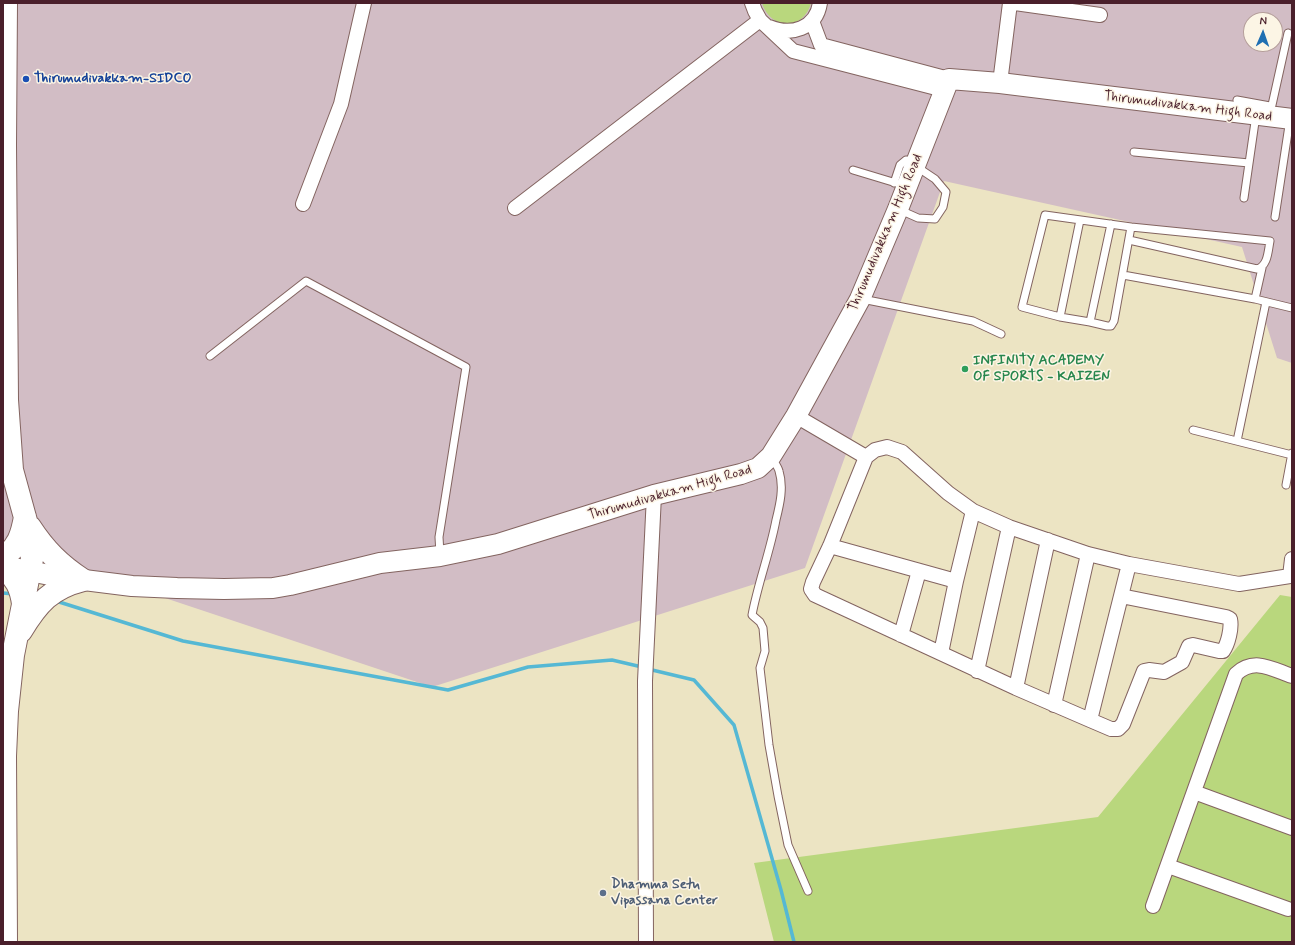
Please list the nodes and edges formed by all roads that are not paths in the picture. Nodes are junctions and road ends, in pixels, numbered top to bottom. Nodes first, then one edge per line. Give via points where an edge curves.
1 (6, 3) edge
2 (364, 3) edge
3 (752, 3) edge
4 (820, 3) edge
5 (1010, 3) edge
6 (1015, 3) edge
7 (1100, 15) dead end
8 (812, 21) junction
9 (764, 23) junction
10 (1288, 33) dead end
11 (1000, 83) junction
12 (946, 85) junction
13 (1248, 108) junction
14 (1291, 119) edge
15 (1134, 152) dead end
16 (1249, 163) junction
17 (916, 164) junction
18 (853, 170) dead end
19 (900, 185) junction
20 (1244, 198) dead end
21 (303, 204) dead end
22 (515, 208) dead end
23 (898, 209) junction
24 (1275, 217) dead end
25 (1080, 220) junction
26 (1111, 224) junction
27 (1131, 227) junction
28 (1129, 240) junction
29 (1262, 268) junction
30 (1123, 275) junction
31 (860, 299) junction
32 (1255, 299) junction
33 (1266, 302) junction
34 (1292, 308) edge
35 (1060, 317) junction
36 (1090, 322) junction
37 (1001, 334) dead end
38 (210, 356) dead end
39 (796, 416) junction
40 (1193, 430) dead end
41 (1237, 441) junction
42 (1292, 454) edge
43 (771, 456) junction
44 (866, 456) junction
45 (1286, 485) dead end
46 (654, 495) junction
47 (974, 511) junction
48 (26, 519) junction
49 (1009, 527) junction
50 (1048, 540) junction
51 (830, 546) junction
52 (1088, 554) junction
53 (440, 556) junction
54 (3, 557) edge
55 (1292, 559) edge
56 (1129, 564) junction
57 (3, 567) edge
58 (29, 571) junction
59 (919, 571) junction
60 (83, 580) junction
61 (956, 581) junction
62 (1121, 596) junction
63 (23, 605) junction
64 (901, 635) junction
65 (15, 646) junction
66 (941, 653) junction
67 (977, 670) junction
68 (1292, 676) edge
69 (1016, 688) junction
70 (1054, 705) junction
71 (1090, 720) junction
72 (1194, 792) junction
73 (1292, 828) edge
74 (1168, 866) junction
75 (808, 891) dead end
76 (1153, 906) dead end
77 (1288, 909) dead end
78 (6, 942) edge
79 (646, 942) edge

1 - 48 main road via 7,400 12,470
2 - 21 street via 341,104
3 - 9 street
4 - 8 street
5 - 11 street
6 - 7 street
8 - 9 street via 796,31 786,32 777,31
8 - 12 street via 821,45
9 - 12 street via 793,51
9 - 22 street
10 - 13 lane via 1272,105
11 - 12 main road, Thirumudivakkam High Road
11 - 13 main road, Thirumudivakkam High Road
12 - 17 main road, Thirumudivakkam High Road
13 - 14 main road, Thirumudivakkam High Road
13 - 16 lane
14 - 24 lane
15 - 16 lane
16 - 20 lane
17 - 19 main road, Thirumudivakkam High Road
17 - 23 lane via 946,192 943,207 936,219 918,218
18 - 19 lane
19 - 23 main road, Thirumudivakkam High Road
23 - 31 main road, Thirumudivakkam High Road
25 - 26 lane
25 - 35 lane
25 - 35 lane via 1046,215 1022,307
26 - 27 lane
26 - 36 lane
27 - 28 lane
27 - 29 lane via 1270,241 1266,262
28 - 29 lane via 1257,269
28 - 30 lane
29 - 32 lane
30 - 32 lane
30 - 36 lane via 1113,324 1107,326
31 - 37 lane via 973,321
31 - 39 main road, Thirumudivakkam High Road
32 - 33 lane
33 - 34 lane
33 - 41 lane
35 - 36 lane
38 - 53 lane via 306,281 466,367 439,537
39 - 43 main road, Thirumudivakkam High Road
39 - 44 street
40 - 41 lane
41 - 42 lane
42 - 45 lane
43 - 46 main road, Thirumudivakkam High Road via 758,468
43 - 75 lane via 779,470 780,500 772,542 752,615 763,628 765,651 760,668 778,796 788,845
44 - 47 street via 875,450 887,448 902,452 948,493
44 - 51 street
46 - 53 main road, Thirumudivakkam High Road via 498,544
46 - 79 street via 645,681
47 - 49 street
47 - 61 street
48 - 54 main road via 19,541
48 - 58 main road via 32,559
48 - 60 main road via 37,538 56,560
49 - 50 street
49 - 67 street
50 - 52 street
50 - 69 street
51 - 59 street
51 - 64 street via 813,582 811,589 815,595
52 - 56 street
52 - 70 street
53 - 60 main road, Thirumudivakkam High Road via 380,563 273,588 177,588
55 - 56 street via 1290,576 1239,584
56 - 62 street
57 - 58 main road, Thirumudivakkam High Road
57 - 63 main road via 18,584
58 - 60 main road, Thirumudivakkam High Road
58 - 63 main road
59 - 61 street
59 - 64 street
60 - 65 main road via 46,597 28,619
61 - 66 street
62 - 71 street
62 - 71 street via 1226,617 1231,623 1226,646 1223,651 1219,651 1189,646 1182,662 1170,669 1164,672 1144,671 1123,724 1118,729 1111,729
63 - 65 main road
64 - 66 street
65 - 78 main road via 5,756
66 - 67 street
67 - 69 street
68 - 72 street via 1252,665 1242,668 1236,674
69 - 70 street
70 - 71 street
72 - 73 street
72 - 74 street
74 - 76 street
74 - 77 street

